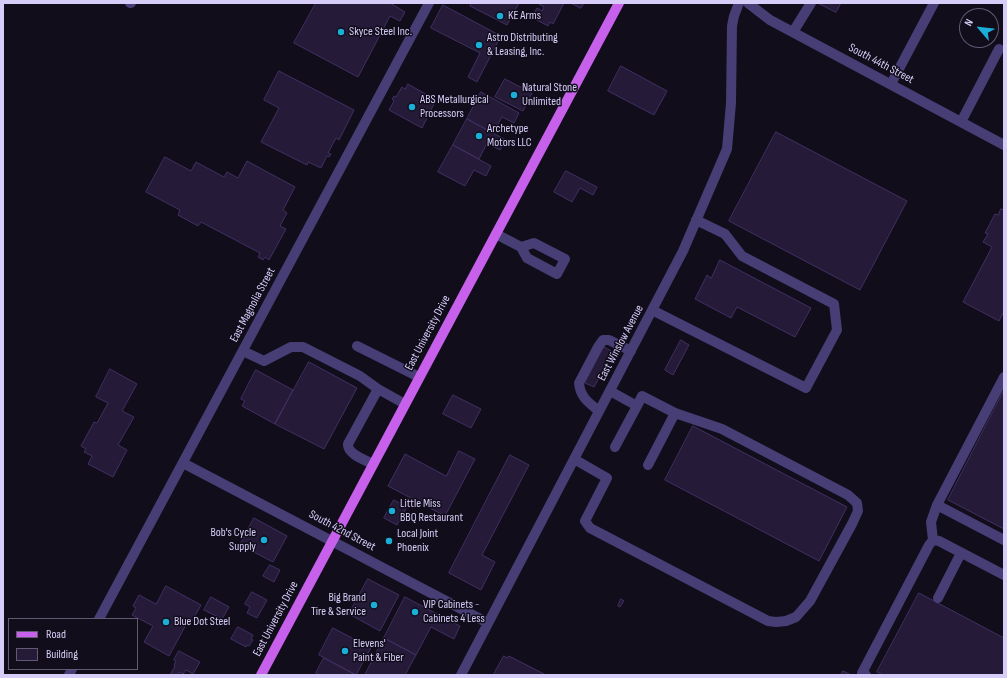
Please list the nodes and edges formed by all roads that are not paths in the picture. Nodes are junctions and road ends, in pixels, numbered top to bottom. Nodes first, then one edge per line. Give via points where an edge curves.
1 (429, 3) edge
2 (619, 3) edge
3 (739, 3) edge
4 (748, 3) edge
5 (811, 3) edge
6 (934, 3) edge
7 (793, 32) junction
8 (999, 49) dead end
9 (891, 84) junction
10 (961, 122) junction
11 (1004, 145) edge
12 (696, 220) junction
13 (496, 234) junction
14 (522, 247) dead end
15 (652, 310) junction
16 (357, 346) dead end
17 (243, 351) junction
18 (631, 351) junction
19 (419, 377) junction
20 (1004, 377) edge
21 (378, 389) junction
22 (610, 392) junction
23 (405, 404) junction
24 (637, 406) junction
25 (599, 411) junction
26 (676, 413) junction
27 (615, 447) dead end
28 (574, 459) junction
29 (183, 462) junction
30 (373, 464) junction
31 (648, 466) dead end
32 (937, 505) junction
33 (933, 540) junction
34 (1004, 540) edge
35 (332, 541) junction
36 (961, 553) junction
37 (1004, 575) edge
38 (938, 598) dead end
39 (100, 618) edge
40 (488, 623) junction
41 (261, 675) edge
42 (461, 675) edge
43 (866, 675) edge

1 - 17 street, East Magnolia Street
2 - 13 main road, East University Drive
3 - 12 street, East Winslow Avenue via 732,26 731,103 727,149
4 - 7 street, South 44th Street via 770,20
5 - 7 street
6 - 9 street
7 - 9 street, South 44th Street
8 - 10 street
9 - 10 street, South 44th Street
10 - 11 street, South 44th Street
12 - 15 street, East Winslow Avenue
12 - 15 street via 725,234 742,256 834,304 837,330 806,388
13 - 14 street
13 - 19 main road, East University Drive
15 - 18 street, East Winslow Avenue
16 - 19 street
17 - 21 street via 264,361 291,347 303,347 360,376
17 - 29 street, East Magnolia Street
18 - 22 street, East Winslow Avenue
18 - 25 street via 609,340 603,340 598,347 579,383 584,398
19 - 23 main road, East University Drive
20 - 32 street
21 - 23 street
21 - 30 street via 348,444 351,452
22 - 24 street
22 - 25 street, East Winslow Avenue
23 - 30 main road, East University Drive
24 - 26 street via 642,396
24 - 27 street
25 - 28 street, East Winslow Avenue
26 - 28 street via 722,429 848,495 857,503 858,510 852,524 810,601 796,617 786,621 768,621 590,528 585,521 607,478
26 - 31 street
28 - 40 street, East Winslow Avenue
29 - 35 street, South 42nd Street
29 - 39 street, East Magnolia Street
30 - 35 main road, East University Drive
32 - 33 street via 931,522
32 - 34 street
33 - 36 street
33 - 43 street via 862,673
35 - 40 street, South 42nd Street
35 - 41 main road, East University Drive
36 - 37 street
36 - 38 street
40 - 42 street, East Winslow Avenue

